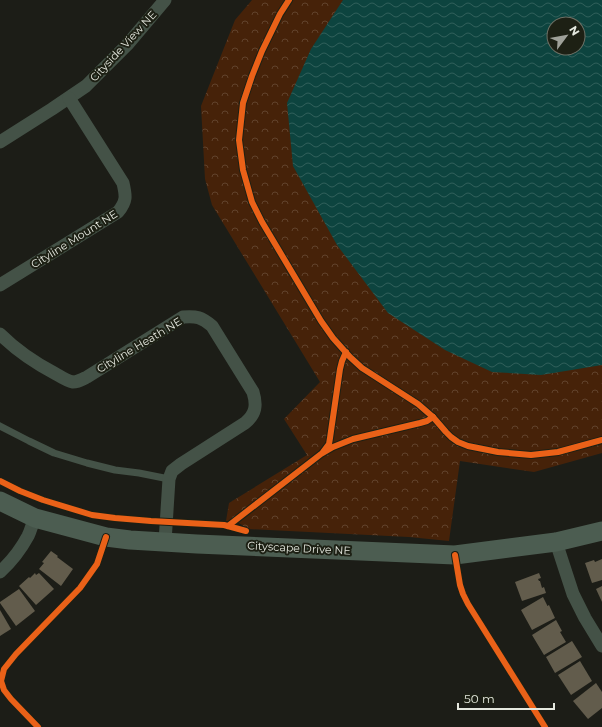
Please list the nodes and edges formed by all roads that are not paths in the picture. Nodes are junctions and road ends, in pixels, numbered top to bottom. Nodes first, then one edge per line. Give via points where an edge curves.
1 (165, 0) edge
2 (69, 98) junction
3 (0, 142) edge
4 (0, 285) edge
5 (0, 334) edge
6 (0, 426) edge
7 (169, 479) junction
8 (0, 501) edge
9 (35, 518) junction
10 (602, 530) edge
11 (165, 542) junction
12 (556, 542) junction
13 (0, 572) edge
14 (602, 646) edge

1 - 2 street, Cityside View NE via 127,46 86,86
2 - 3 street, Cityside View NE
2 - 4 street, Cityline Mount NE via 123,183 126,199 124,205 118,212
5 - 7 street, Cityline Heath NE via 27,357 74,382 87,377 183,317 199,317 212,326 253,392 256,400 254,411 245,423 175,468
6 - 7 lane via 54,452 87,463
7 - 11 street
8 - 9 street, Cityscape Drive NE
9 - 11 street, Cityscape Drive NE via 106,537
9 - 13 street via 19,550
10 - 12 street, Cityscape Drive NE
11 - 12 street, Cityscape Drive NE via 455,555
12 - 14 street via 573,594

